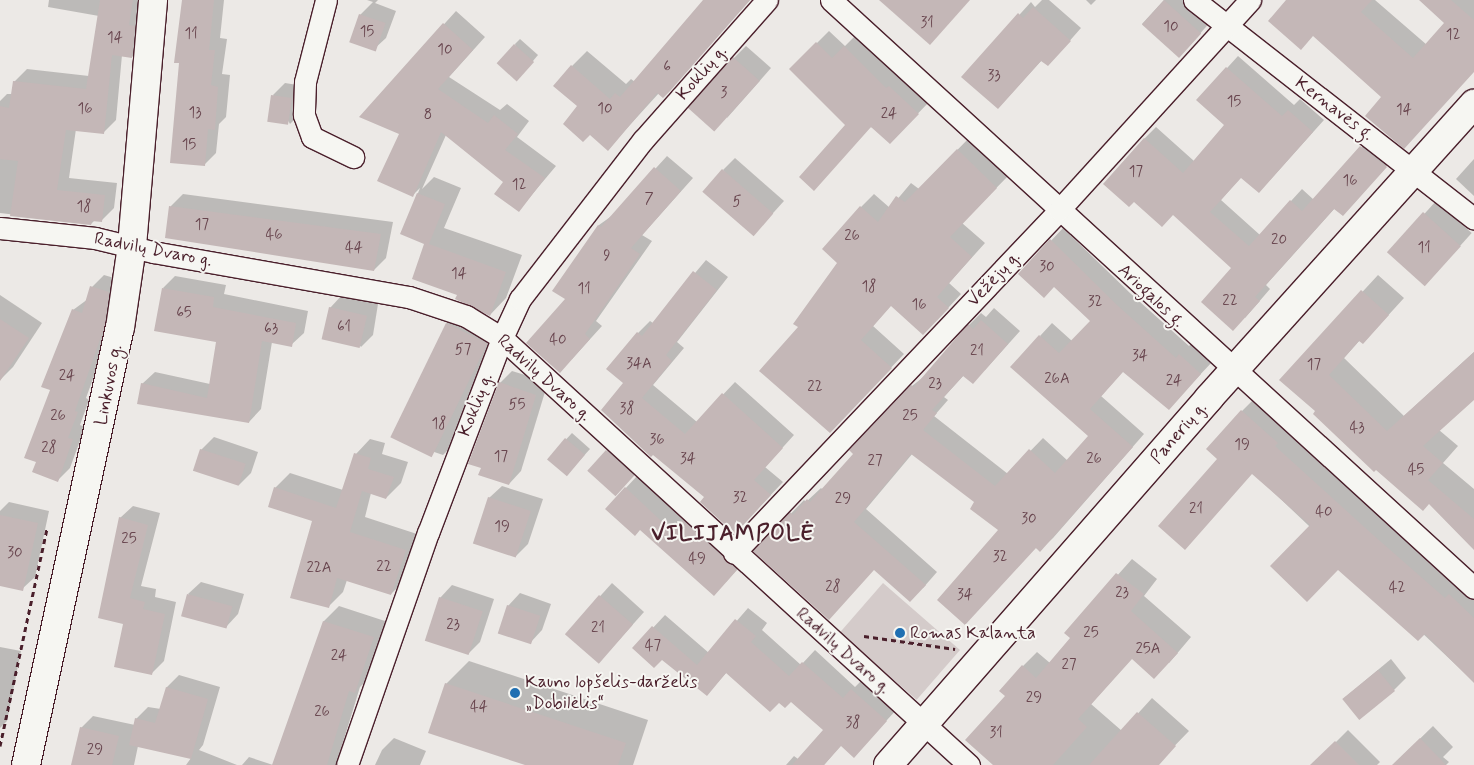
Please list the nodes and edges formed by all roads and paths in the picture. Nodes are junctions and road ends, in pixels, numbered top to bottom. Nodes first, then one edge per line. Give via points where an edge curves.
1 (153, 0) edge
2 (326, 0) edge
3 (766, 0) edge
4 (831, 0) edge
5 (1194, 0) edge
6 (1250, 0) edge
7 (1226, 27) junction
8 (1474, 104) edge
9 (353, 157) dead end
10 (1415, 170) junction
11 (1059, 210) junction
12 (1474, 218) edge
13 (0, 228) edge
14 (132, 246) junction
15 (502, 338) junction
16 (1234, 371) junction
17 (734, 553) junction
18 (1474, 588) edge
19 (819, 629) junction
20 (987, 653) junction
21 (924, 725) junction
22 (26, 765) edge
23 (347, 765) edge
24 (888, 765) edge
25 (969, 765) edge

1 - 14 street, Linkuvos g.
2 - 9 street via 305,82 304,115 312,137
3 - 15 street, Koklių g. via 643,140 520,299
4 - 11 street, Ariogalos g.
5 - 7 street, Kernavės g.
6 - 7 street, Vežėjų g.
7 - 10 street, Kernavės g.
7 - 11 street, Vežėjų g.
8 - 10 street, Panerių g.
10 - 12 street, Kernavės g.
10 - 16 street, Panerių g.
11 - 16 street, Ariogalos g.
11 - 17 street, Vežėjų g.
13 - 14 street, Radvilų Dvaro g. via 94,238
14 - 15 street, Radvilų Dvaro g. via 409,297 466,316
14 - 22 street, Linkuvos g. via 120,328 84,506
15 - 17 street, Radvilų Dvaro g.
15 - 23 street, Koklių g. via 428,532
16 - 18 street, Ariogalos g.
16 - 20 street, Panerių g.
17 - 19 street, Radvilų Dvaro g.
19 - 20 path
19 - 21 street, Radvilų Dvaro g.
20 - 21 street, Panerių g.
21 - 24 street, Panerių g.
21 - 25 street, Radvilų Dvaro g.

